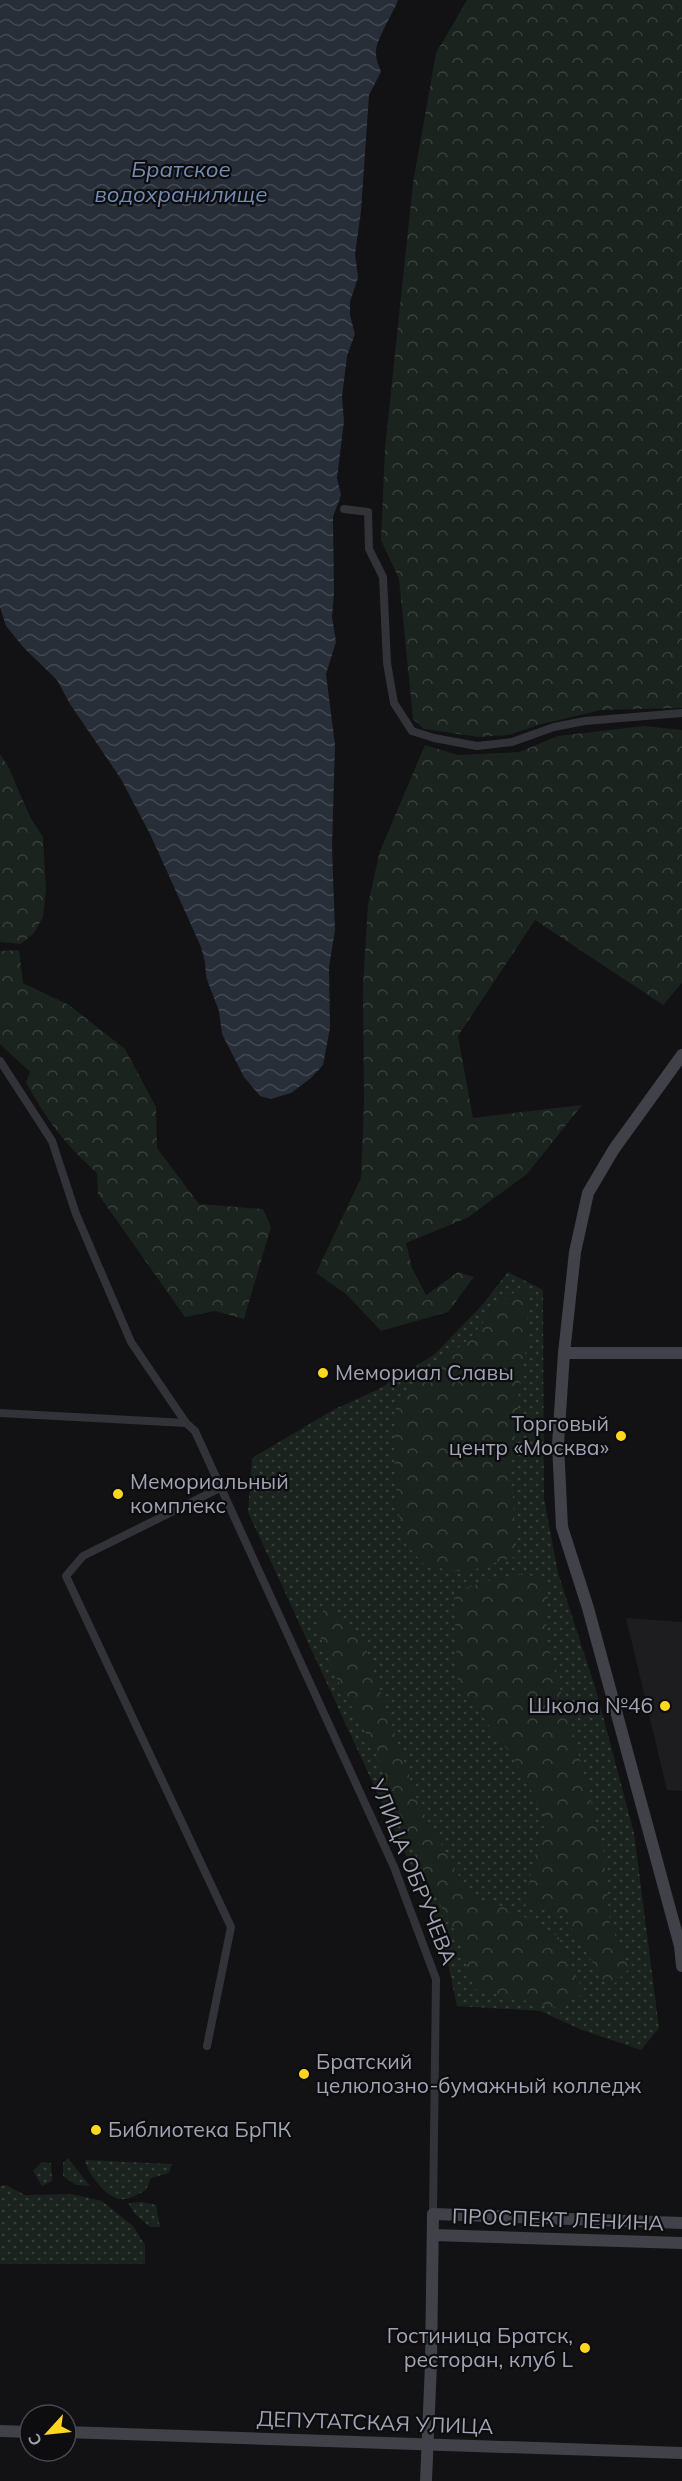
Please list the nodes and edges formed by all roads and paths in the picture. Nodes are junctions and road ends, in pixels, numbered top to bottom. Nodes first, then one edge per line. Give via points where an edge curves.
1 (344, 509) dead end
2 (682, 713) edge
3 (682, 1055) edge
4 (0, 1061) edge
5 (564, 1353) junction
6 (682, 1353) edge
7 (0, 1413) edge
8 (186, 1424) junction
9 (222, 1487) junction
10 (682, 1966) edge
11 (207, 2046) dead end
12 (433, 2214) junction
13 (682, 2223) edge
14 (433, 2235) junction
15 (682, 2243) edge
16 (0, 2431) edge
17 (18, 2432) edge
18 (78, 2432) edge
19 (427, 2444) junction
20 (682, 2453) edge
21 (426, 2481) edge

1 - 2 street via 368,512 369,549 383,577 387,663 394,703 412,731 477,746 512,742 585,721
3 - 5 street via 614,1149 588,1193 575,1252
4 - 8 street, УЛИЦА ОБРУЧЕВА via 52,1141 76,1214 131,1342
5 - 6 street
5 - 10 street via 558,1444 562,1527 588,1608 680,1946
7 - 8 street
8 - 9 street, УЛИЦА ОБРУЧЕВА via 195,1431
9 - 11 street via 83,1556 66,1576 231,1927
9 - 12 street, УЛИЦА ОБРУЧЕВА via 394,1867 436,1979
12 - 13 street, ПРОСПЕКТ ЛЕНИНА
12 - 14 street, УЛИЦА ОБРУЧЕВА
14 - 15 street, ПРОСПЕКТ ЛЕНИНА
14 - 19 street, УЛИЦА ОБРУЧЕВА
16 - 17 street
18 - 19 street, ДЕПУТАТСКАЯ УЛИЦА
19 - 20 street, ДЕПУТАТСКАЯ УЛИЦА
19 - 21 street, УЛИЦА ОБРУЧЕВА

